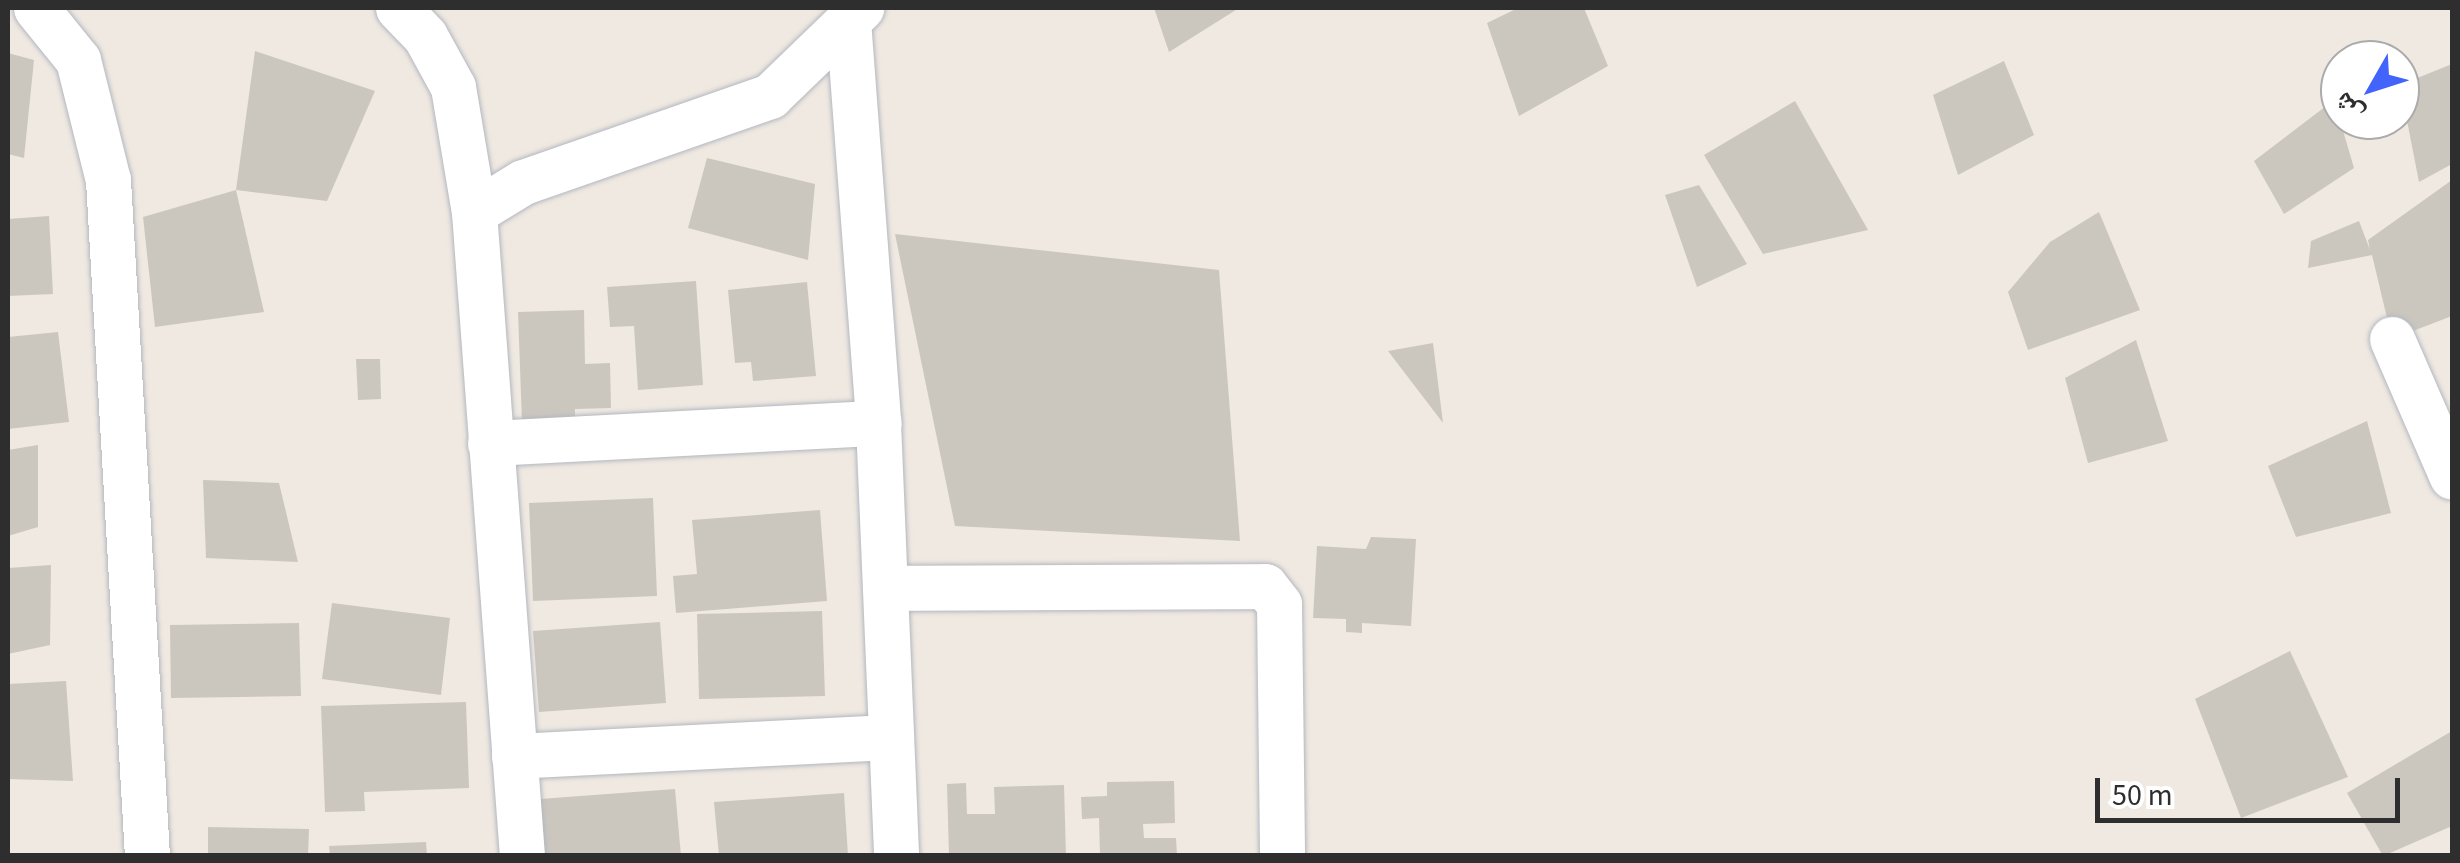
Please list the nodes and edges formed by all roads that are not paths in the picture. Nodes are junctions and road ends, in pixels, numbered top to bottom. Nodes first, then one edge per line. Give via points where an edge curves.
1 (36, 8) edge
2 (398, 8) edge
3 (855, 14) edge
4 (474, 212) junction
5 (2392, 339) dead end
6 (878, 423) junction
7 (490, 443) junction
8 (2452, 477) edge
9 (885, 588) junction
10 (891, 737) junction
11 (514, 756) junction
12 (147, 856) edge
13 (522, 856) edge
14 (896, 856) edge
15 (1282, 856) edge

1 - 12 street via 78,60 108,180
2 - 4 street via 425,36 453,87
3 - 4 street via 770,96 523,182
3 - 6 street
4 - 7 street
5 - 8 street
6 - 7 street
6 - 9 street
7 - 11 street
9 - 10 street
9 - 15 street via 1264,586 1278,604
10 - 11 street
10 - 14 street
11 - 13 street

